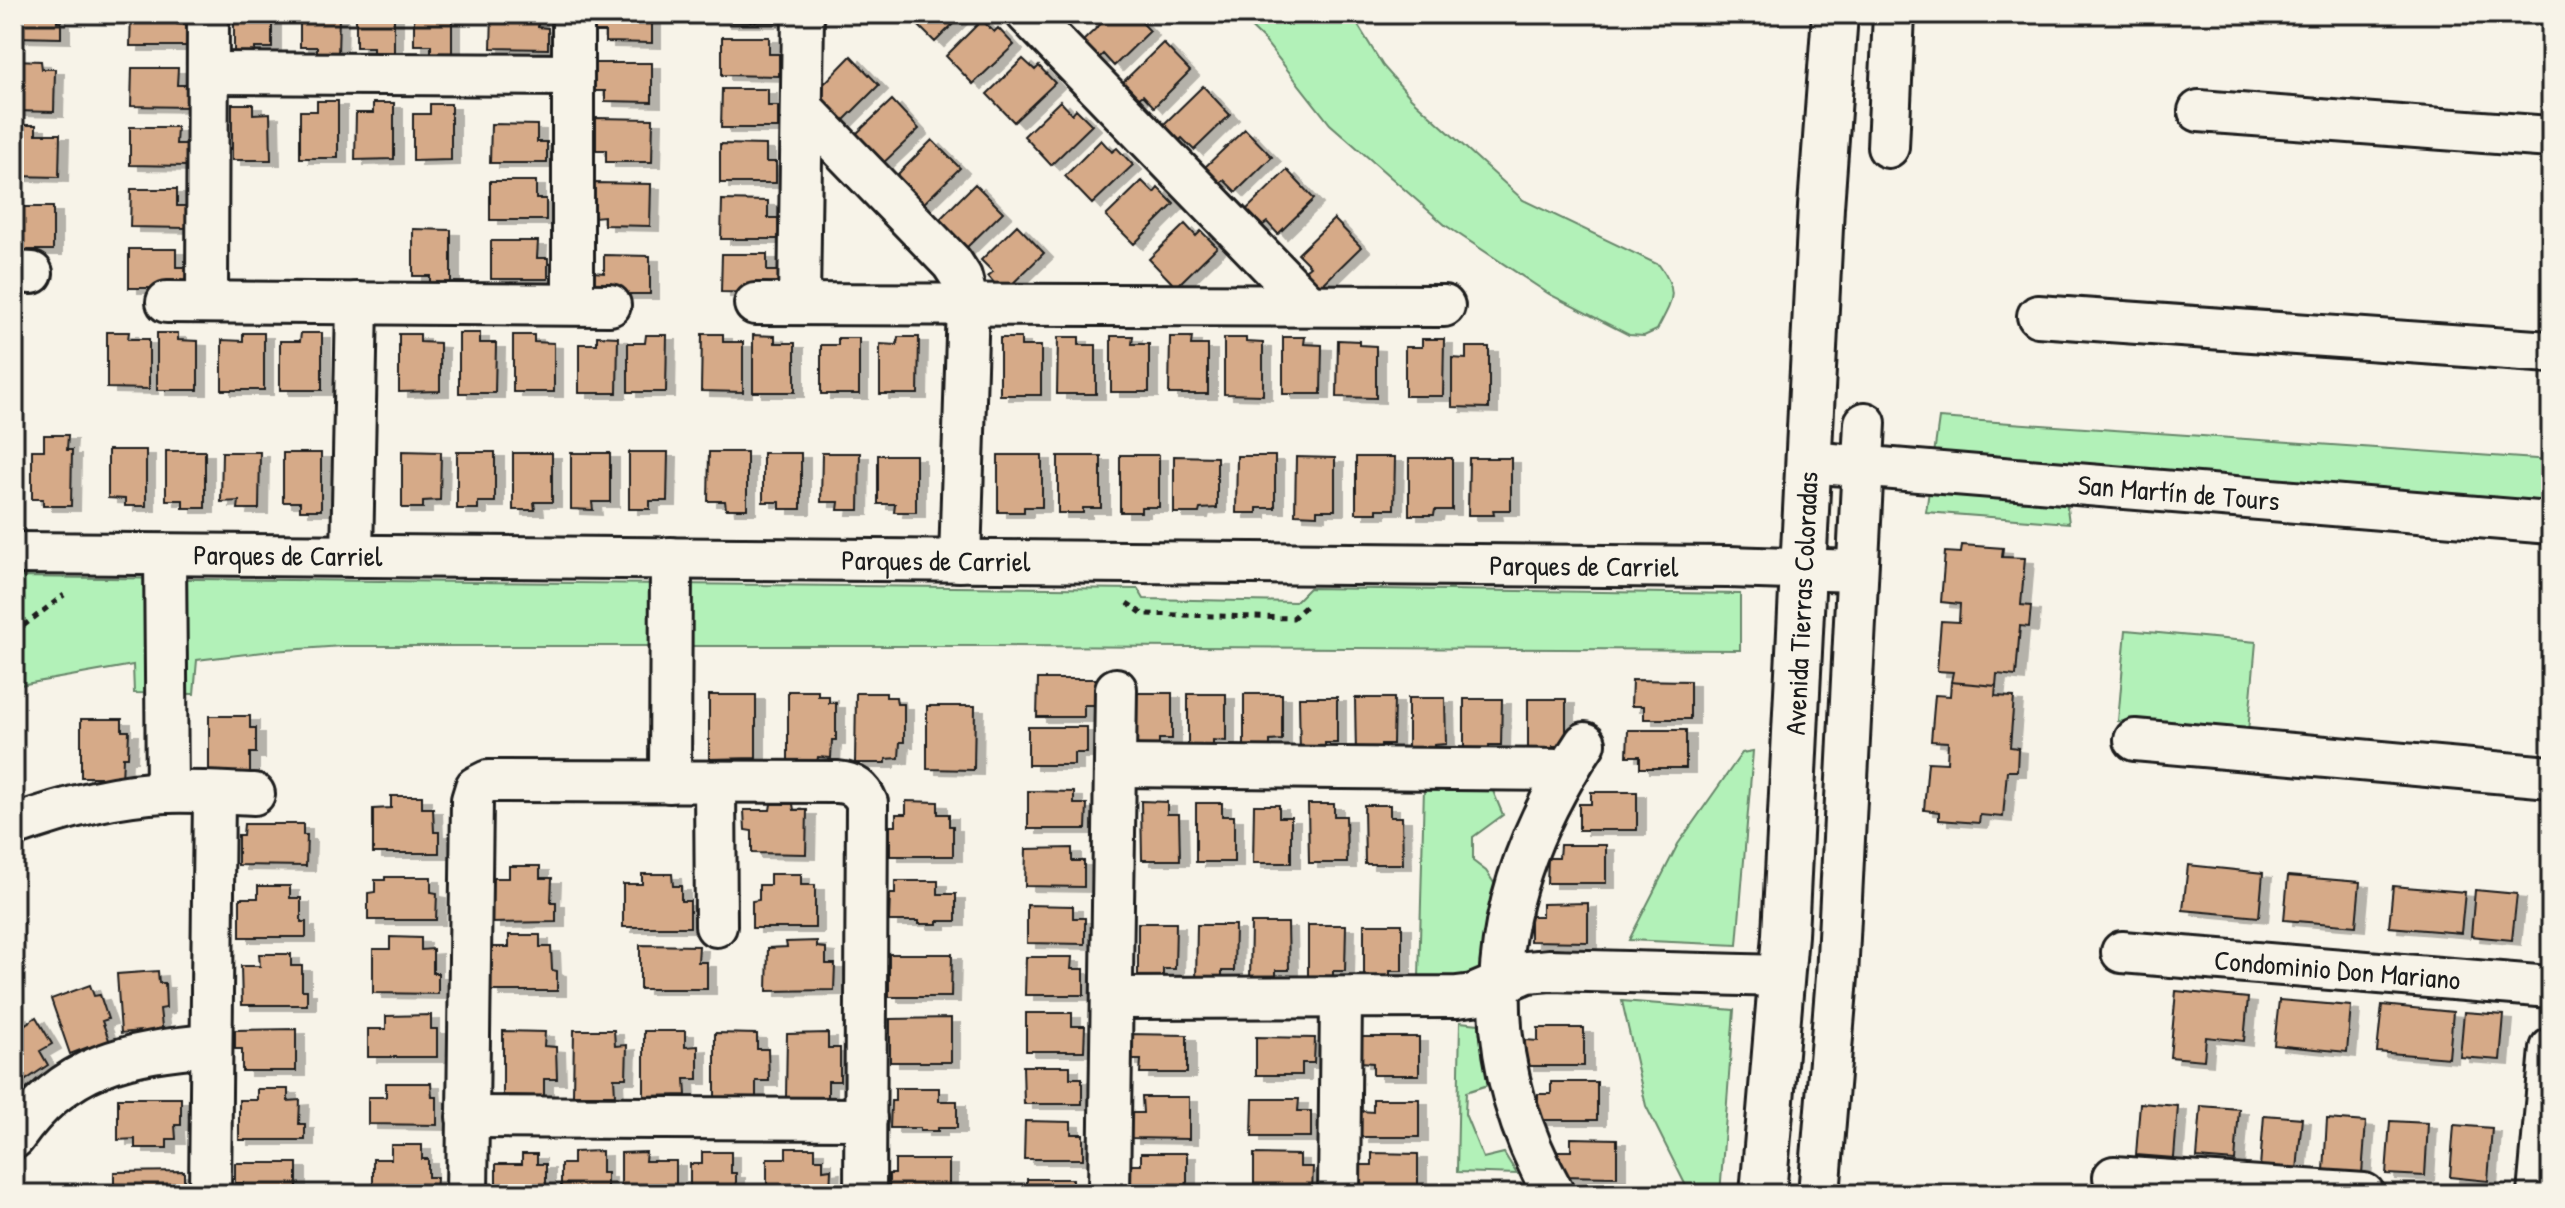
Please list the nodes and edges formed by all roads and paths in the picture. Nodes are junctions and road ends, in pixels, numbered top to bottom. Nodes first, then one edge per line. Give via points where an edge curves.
1 (208, 14) edge
2 (573, 14) edge
3 (803, 14) edge
4 (1027, 14) edge
5 (1835, 14) edge
6 (1894, 14) edge
7 (208, 73) junction
8 (573, 75) junction
9 (802, 108) junction
10 (2199, 111) dead end
11 (2551, 137) edge
12 (1888, 147) dead end
13 (167, 302) dead end
14 (207, 302) junction
15 (357, 303) junction
16 (755, 304) dead end
17 (799, 304) junction
18 (968, 304) junction
19 (1308, 304) junction
20 (1444, 306) dead end
21 (2038, 316) dead end
22 (2551, 352) edge
23 (1865, 423) dead end
24 (1808, 462) junction
25 (1863, 467) junction
26 (2551, 523) edge
27 (14, 553) edge
28 (165, 555) junction
29 (352, 556) junction
30 (671, 558) junction
31 (960, 561) junction
32 (1802, 568) junction
33 (1857, 571) junction
34 (65, 594) dead end
35 (14, 633) edge
36 (1116, 689) dead end
37 (2135, 740) dead end
38 (1115, 766) junction
39 (2551, 777) edge
40 (670, 782) junction
41 (715, 782) junction
42 (167, 792) junction
43 (214, 793) junction
44 (254, 794) dead end
45 (14, 826) edge
46 (716, 926) dead end
47 (2122, 952) dead end
48 (1782, 976) junction
49 (1499, 982) junction
50 (2551, 987) edge
51 (1112, 998) junction
52 (1341, 998) junction
53 (211, 1045) junction
54 (2551, 1049) edge
55 (467, 1117) junction
56 (866, 1119) junction
57 (14, 1138) edge
58 (2114, 1177) dead end
59 (2543, 1187) edge
60 (210, 1194) edge
61 (467, 1194) edge
62 (865, 1194) edge
63 (1109, 1194) edge
64 (1339, 1194) edge
65 (1554, 1194) edge
66 (1763, 1194) edge
67 (1819, 1194) edge
68 (2364, 1194) edge

1 - 7 street
2 - 8 street
3 - 9 street
4 - 19 street
5 - 24 street, Avenida Tierras Coloradas
6 - 12 street
7 - 8 street
7 - 14 street
8 - 15 street via 592,304
9 - 17 street
9 - 18 street via 952,263
10 - 11 street
13 - 14 street
14 - 15 street
15 - 29 street
16 - 17 street
17 - 18 street
18 - 19 street
18 - 31 street
19 - 20 street
21 - 22 street
23 - 25 street, Avenida Tierras Coloradas
24 - 25 street, San Martín de Tours
24 - 32 street, Avenida Tierras Coloradas
25 - 26 street, San Martín de Tours
25 - 33 street, Avenida Tierras Coloradas
27 - 28 street, Parques de Carriel
28 - 29 street, Parques de Carriel
28 - 42 street
29 - 30 street, Parques de Carriel
30 - 31 street, Parques de Carriel
30 - 40 street
31 - 32 street, Parques de Carriel
32 - 33 street, Parques de Carriel
32 - 48 street, Avenida Tierras Coloradas
33 - 67 street, Avenida Tierras Coloradas via 1837,977
34 - 35 path
36 - 38 street
37 - 39 street
38 - 49 street via 1576,756 1524,861 1503,941
38 - 51 street
40 - 41 street
40 - 55 street via 488,781 476,787
41 - 46 street
41 - 56 street via 837,782 863,794
42 - 43 street
42 - 45 street via 77,805
43 - 44 street
43 - 53 street
47 - 50 street, Condominio Don Mariano
48 - 49 street via 1550,970
48 - 66 street, Avenida Tierras Coloradas
49 - 52 street via 1457,997
49 - 65 street via 1504,1059 1513,1097
51 - 52 street
51 - 63 street
52 - 64 street
53 - 57 street via 155,1050 104,1064 53,1093
53 - 60 street
54 - 59 street
55 - 56 street
55 - 61 street
56 - 62 street
58 - 68 street

